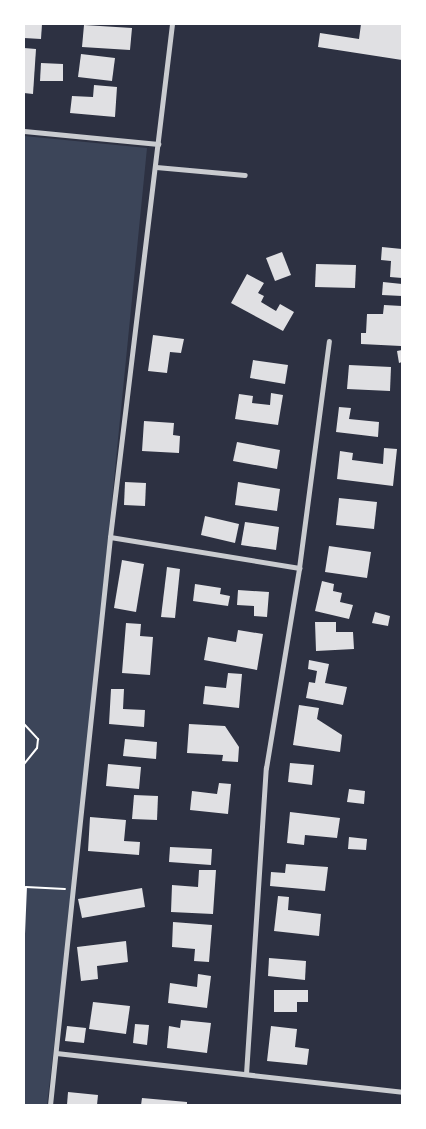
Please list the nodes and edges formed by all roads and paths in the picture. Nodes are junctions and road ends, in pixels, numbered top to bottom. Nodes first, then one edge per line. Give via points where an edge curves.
1 (172, 24) edge
2 (24, 131) edge
3 (158, 144) junction
4 (156, 167) junction
5 (245, 175) dead end
6 (329, 341) dead end
7 (110, 537) junction
8 (299, 568) junction
9 (24, 724) edge
10 (24, 764) edge
11 (25, 887) edge
12 (73, 889) junction
13 (24, 934) edge
14 (24, 1022) edge
15 (56, 1052) junction
16 (246, 1074) junction
17 (24, 1077) edge
18 (402, 1092) edge
19 (50, 1105) edge

1 - 3 street
2 - 3 street
3 - 4 street
4 - 5 street
4 - 7 street via 151,181
6 - 8 street
7 - 8 street
7 - 12 street
8 - 16 street via 266,768
9 - 10 path via 38,739 37,748
11 - 12 path
11 - 13 path
12 - 15 street
14 - 17 path
15 - 16 street
15 - 19 street
16 - 18 street

